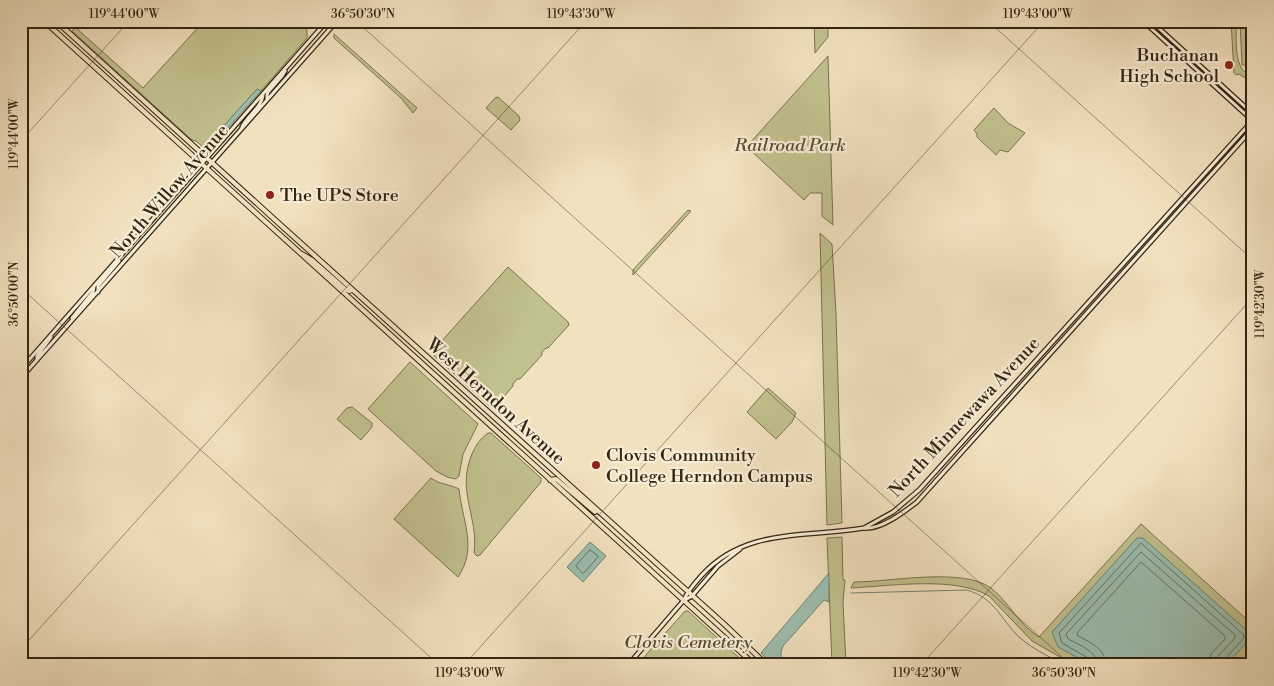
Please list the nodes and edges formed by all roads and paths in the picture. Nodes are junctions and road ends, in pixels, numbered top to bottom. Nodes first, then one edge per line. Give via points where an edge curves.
1 (44, 21) edge
2 (56, 21) edge
3 (327, 21) edge
4 (336, 21) edge
5 (1143, 21) edge
6 (1151, 21) edge
7 (288, 66) junction
8 (263, 94) junction
9 (267, 100) junction
10 (1253, 114) edge
11 (1252, 121) edge
12 (1253, 128) edge
13 (241, 129) junction
14 (206, 158) junction
15 (212, 163) junction
16 (203, 167) junction
17 (126, 250) junction
18 (296, 251) junction
19 (94, 286) junction
20 (352, 290) junction
21 (98, 292) junction
22 (66, 326) junction
23 (55, 330) junction
24 (37, 360) junction
25 (21, 369) edge
26 (21, 378) edge
27 (550, 480) junction
28 (608, 520) junction
29 (864, 528) junction
30 (740, 549) junction
31 (688, 591) junction
32 (692, 596) junction
33 (684, 600) junction
34 (628, 665) edge
35 (756, 665) edge
36 (767, 665) edge

1 - 16 main road, West Herndon Avenue
2 - 14 main road, West Herndon Avenue
3 - 7 main road, North Willow Avenue
4 - 9 main road, North Willow Avenue
5 - 11 main road
6 - 10 main road
7 - 8 main road, North Willow Avenue
7 - 9 main road via 267,95
8 - 13 main road
8 - 14 main road, North Willow Avenue
9 - 13 main road, North Willow Avenue
11 - 29 main road, North Minnewawa Avenue via 919,490 893,512
12 - 29 main road, North Minnewawa Avenue via 917,502 894,518 871,529
13 - 15 main road, North Willow Avenue
14 - 15 main road, West Herndon Avenue
14 - 16 main road, North Willow Avenue
15 - 16 main road, North Willow Avenue
15 - 20 main road, West Herndon Avenue
16 - 17 main road, North Willow Avenue
16 - 18 main road, West Herndon Avenue
16 - 21 main road, North Willow Avenue
17 - 19 main road, North Willow Avenue
17 - 21 main road via 100,284
18 - 20 main road via 312,260 345,289
18 - 27 main road, West Herndon Avenue
19 - 22 main road
19 - 23 main road, North Willow Avenue
20 - 28 main road, West Herndon Avenue
21 - 22 main road, North Willow Avenue
22 - 24 main road, North Willow Avenue
23 - 24 main road
23 - 25 main road, North Willow Avenue
24 - 26 main road, North Willow Avenue
27 - 28 main road via 556,479 588,508
27 - 33 main road, West Herndon Avenue
28 - 31 main road, West Herndon Avenue
29 - 30 main road via 774,537
30 - 31 main road via 729,552 714,563
30 - 32 main road via 718,566
31 - 32 main road, West Herndon Avenue
31 - 33 main road
32 - 33 main road
32 - 36 main road, West Herndon Avenue
33 - 34 main road
33 - 35 main road, West Herndon Avenue

